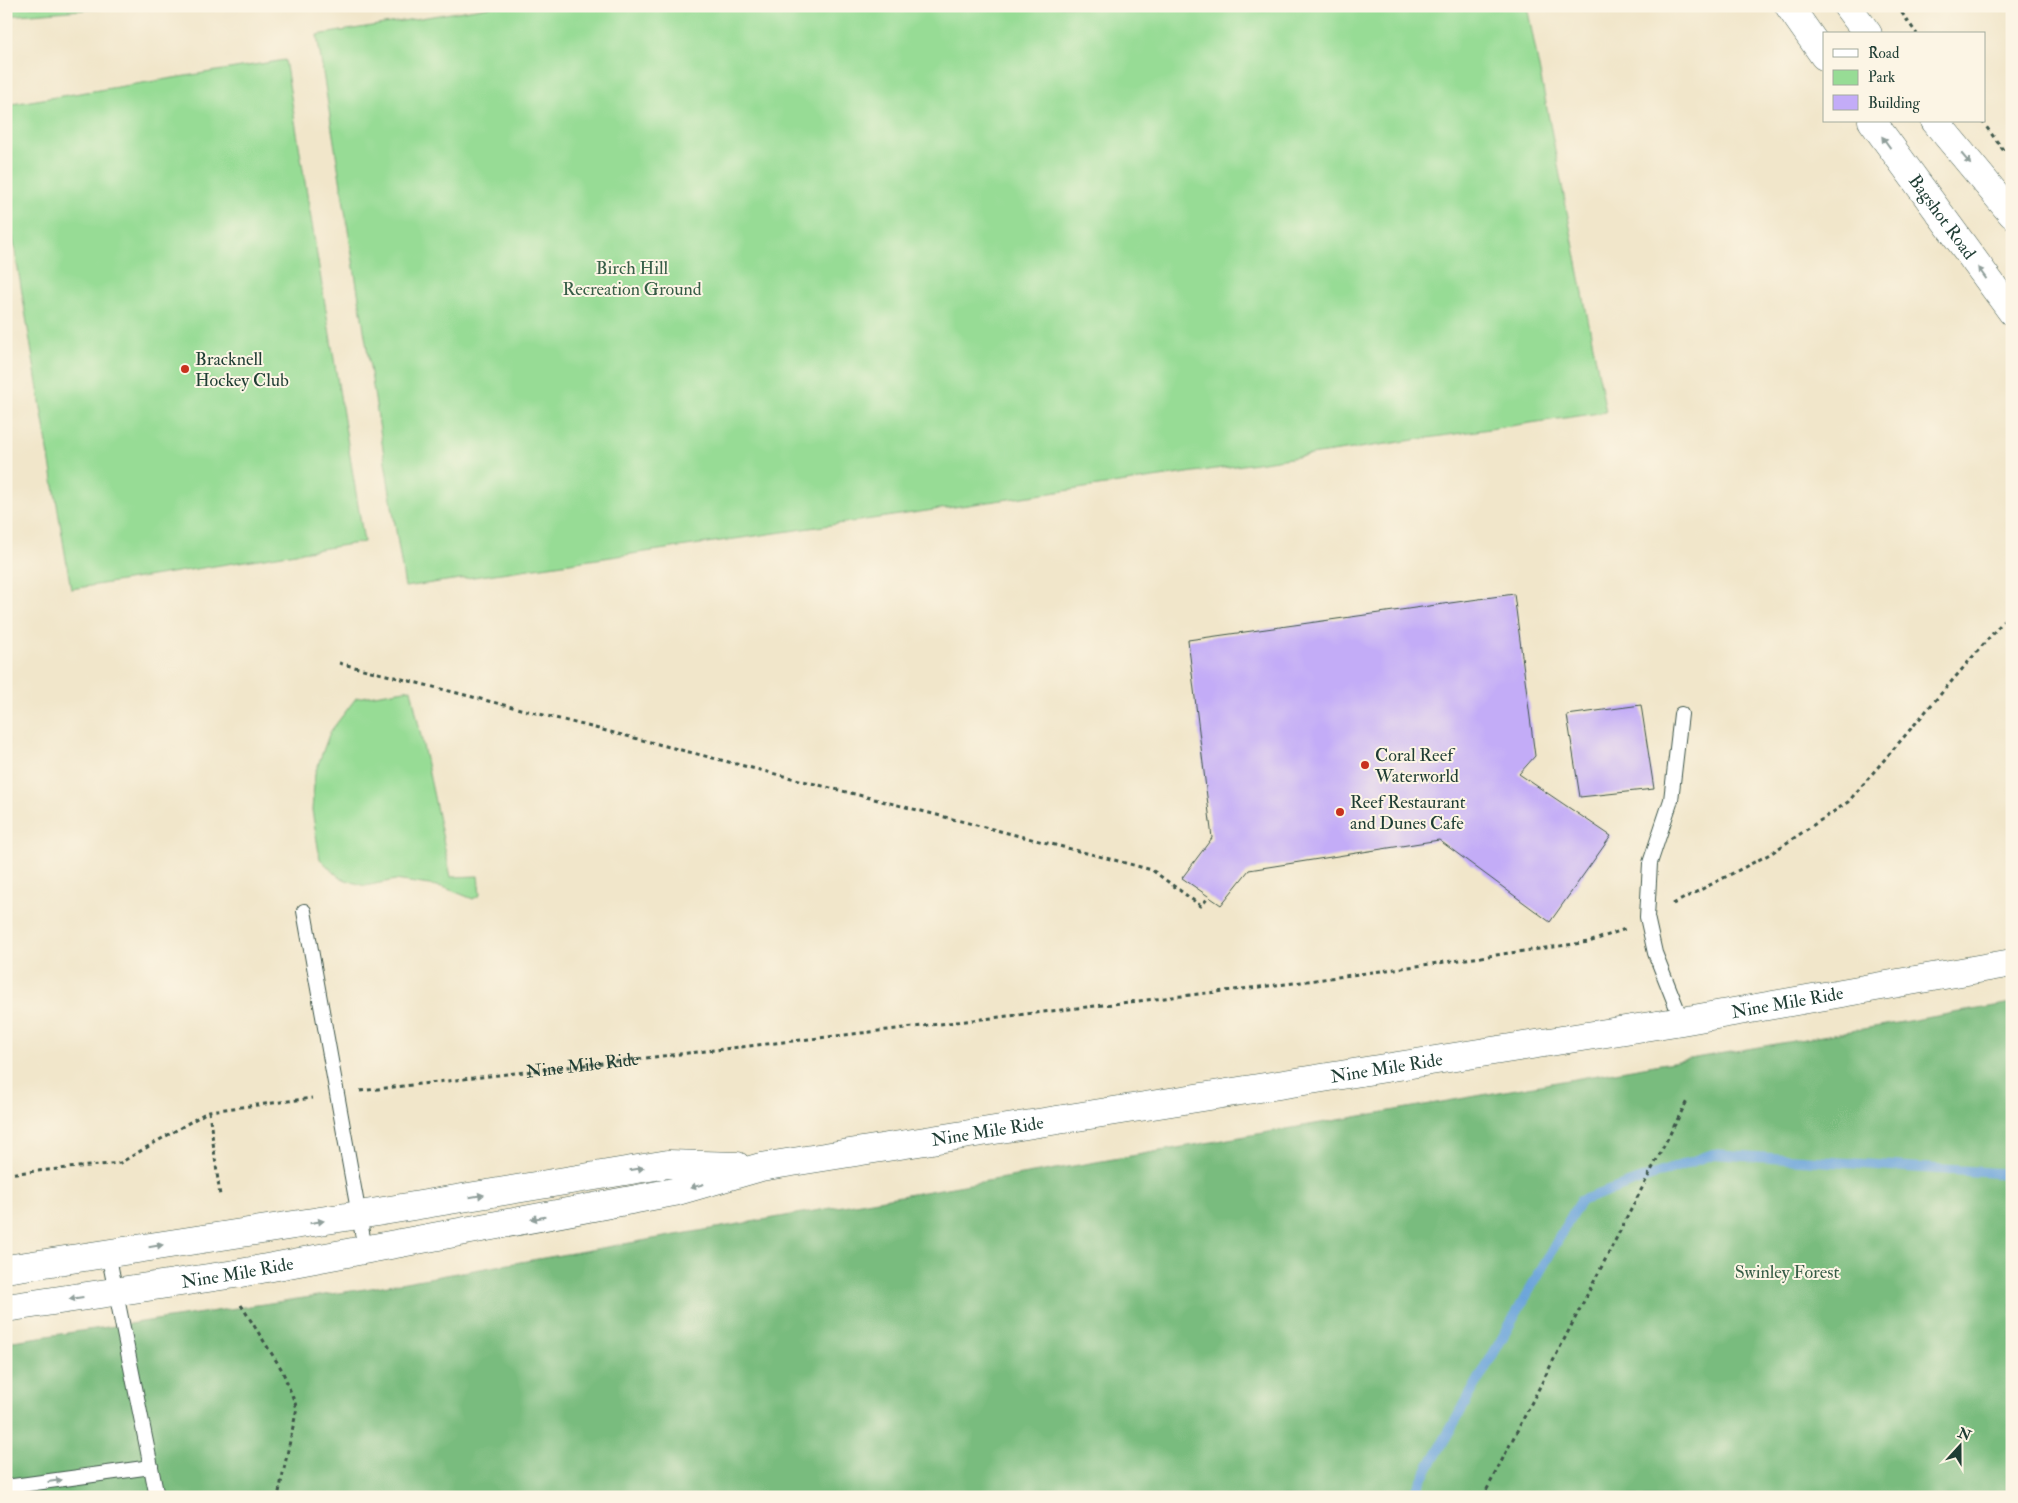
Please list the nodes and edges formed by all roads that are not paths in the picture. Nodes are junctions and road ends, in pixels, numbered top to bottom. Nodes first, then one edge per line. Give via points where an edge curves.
1 (1789, 6) edge
2 (1847, 6) edge
3 (1866, 32) edge
4 (1823, 55) edge
5 (1873, 122) edge
6 (1936, 122) edge
7 (2012, 214) edge
8 (2012, 312) edge
9 (1681, 714) dead end
10 (304, 911) dead end
11 (2012, 963) edge
12 (1682, 1021) junction
13 (761, 1167) junction
14 (359, 1215) junction
15 (365, 1250) junction
16 (108, 1253) junction
17 (6, 1269) edge
18 (116, 1293) junction
19 (6, 1308) edge
20 (151, 1467) junction
21 (6, 1487) edge
22 (157, 1497) edge

1 - 4 main road
2 - 3 main road
8 -> 5 main road, Bagshot Road
6 -> 7 main road
9 - 12 lane via 1671,800 1650,863 1647,917 1654,953
10 - 14 lane
11 - 12 main road, Nine Mile Ride
12 - 13 main road, Nine Mile Ride
14 -> 13 main road, Nine Mile Ride via 668,1164
13 -> 15 main road, Nine Mile Ride via 674,1192
14 - 15 lane
16 -> 14 main road, Nine Mile Ride
15 - 18 main road, Nine Mile Ride
16 - 17 main road, Nine Mile Ride
16 - 18 lane
18 -> 19 main road, Nine Mile Ride
18 - 20 lane
21 -> 20 lane
20 - 22 lane

